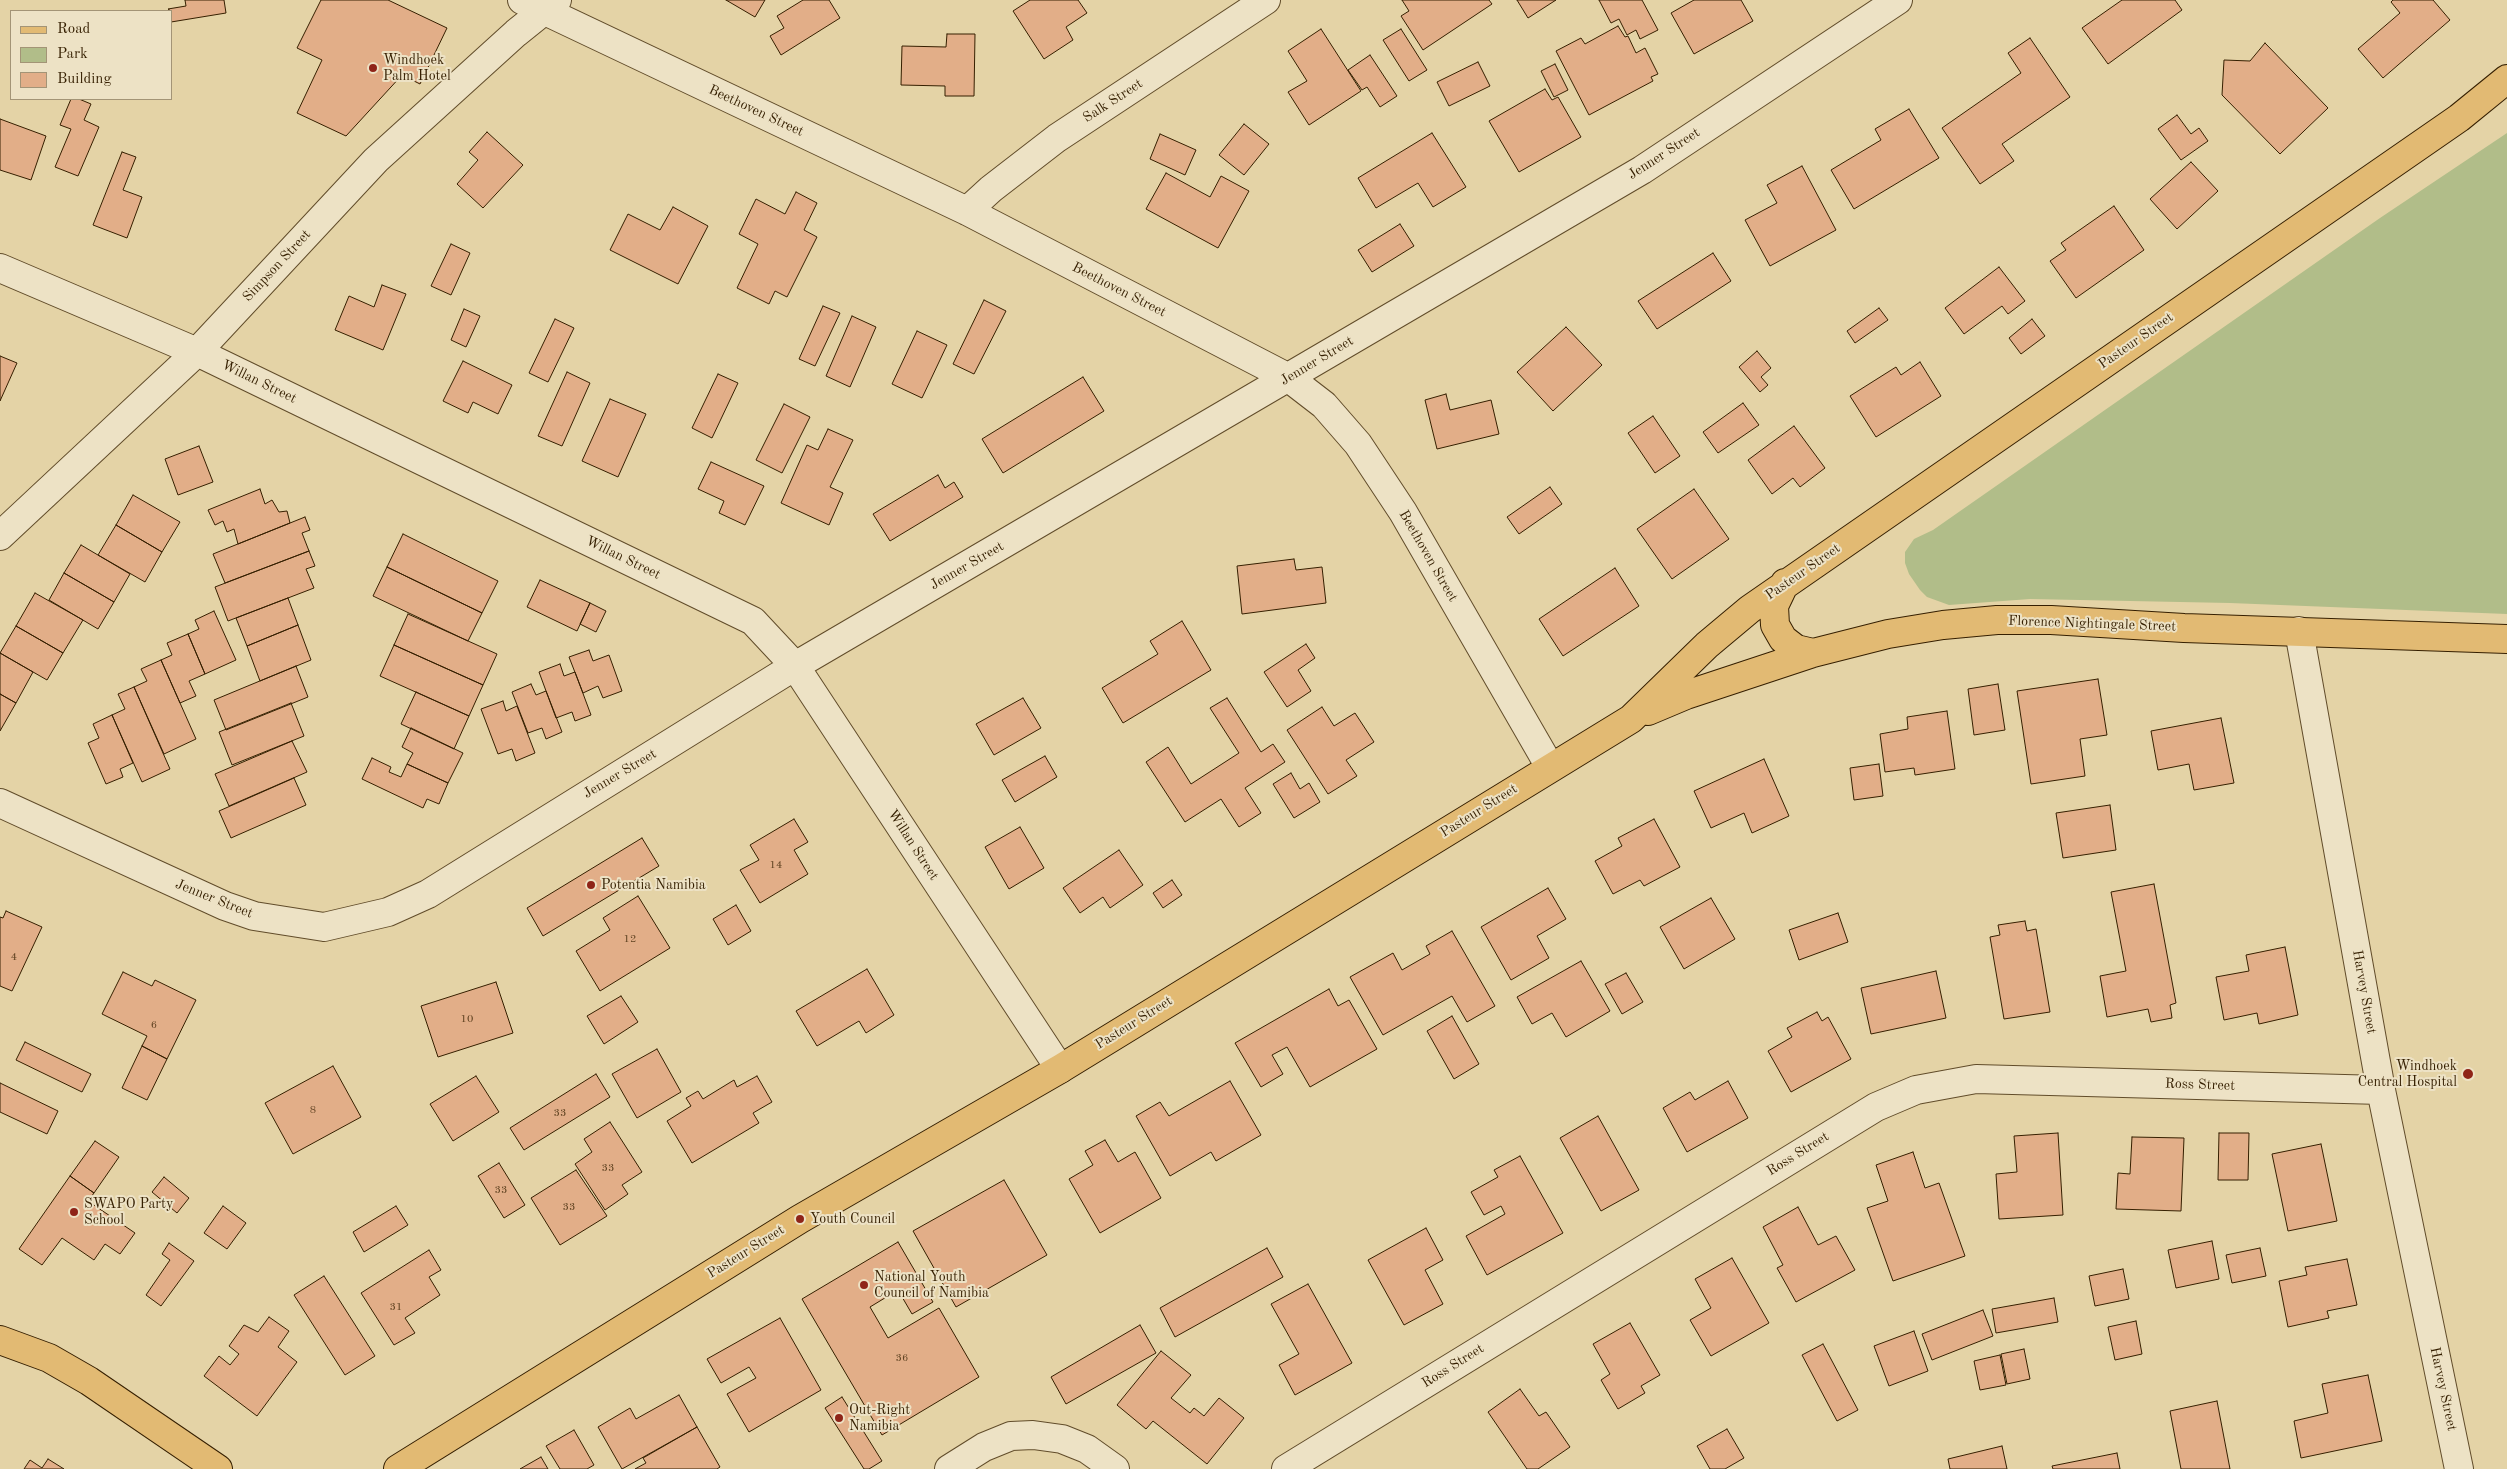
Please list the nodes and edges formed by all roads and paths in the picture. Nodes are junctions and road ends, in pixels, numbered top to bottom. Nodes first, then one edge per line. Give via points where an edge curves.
1 (1266, 0) edge
2 (1898, 0) edge
3 (541, 3) edge
4 (2507, 79) edge
5 (967, 211) junction
6 (0, 268) edge
7 (197, 352) junction
8 (1289, 378) junction
9 (0, 536) edge
10 (1785, 584) junction
11 (2299, 632) junction
12 (2507, 639) edge
13 (1813, 653) junction
14 (795, 666) junction
15 (1631, 719) junction
16 (1550, 767) junction
17 (0, 802) edge
18 (1060, 1068) junction
19 (2381, 1090) junction
20 (0, 1340) edge
21 (218, 1469) edge
22 (398, 1469) edge
23 (949, 1469) edge
24 (1115, 1469) edge
25 (1286, 1469) edge
26 (2459, 1469) edge

1 - 5 street, Salk Street via 1057,138
2 - 8 street, Jenner Street via 1642,170
3 - 5 street, Beethoven Street
3 - 7 street, Simpson Street via 376,160
4 - 10 main road, Pasteur Street via 2459,118
5 - 8 street, Beethoven Street
6 - 7 street, Willan Street
7 - 9 street, Simpson Street
7 - 14 street, Willan Street via 753,621
8 - 14 street, Jenner Street
8 - 16 street, Beethoven Street via 1324,405 1358,444 1403,512
10 - 13 main road via 1774,606 1775,626 1783,639 1796,649
10 - 15 main road, Pasteur Street via 1707,645
11 - 12 main road, Florence Nightingale Street
11 - 13 main road, Florence Nightingale Street via 1997,620 1888,634
11 - 19 street, Harvey Street
13 - 15 main road, Florence Nightingale Street via 1686,694
14 - 17 street, Jenner Street via 428,894 388,912 324,927 254,916 225,906
14 - 18 street, Willan Street
15 - 16 main road, Pasteur Street
16 - 18 main road, Pasteur Street
18 - 22 main road, Pasteur Street via 800,1219
19 - 25 street, Ross Street via 1976,1079 1916,1090 1876,1107
19 - 26 street, Harvey Street
20 - 21 main road via 49,1358
23 - 24 street via 984,1447 1011,1436 1033,1434 1062,1439 1087,1449

